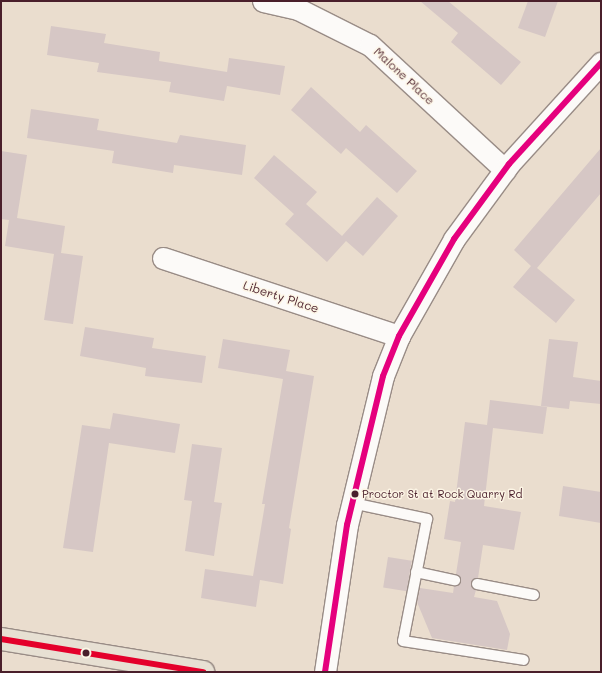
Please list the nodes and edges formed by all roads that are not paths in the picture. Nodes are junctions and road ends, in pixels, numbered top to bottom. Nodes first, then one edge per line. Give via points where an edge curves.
1 (263, 1) edge
2 (601, 63) edge
3 (505, 170) junction
4 (163, 258) dead end
5 (399, 336) junction
6 (352, 503) junction
7 (416, 572) junction
8 (455, 580) dead end
9 (476, 584) dead end
10 (534, 595) dead end
11 (1, 639) edge
12 (524, 660) dead end
13 (203, 672) edge
14 (325, 672) edge

1 - 3 street, Malone Place via 298,9 370,45
2 - 3 street
3 - 5 street via 454,239
4 - 5 street, Liberty Place
5 - 6 street via 383,376
6 - 7 lane via 427,519
6 - 14 street
7 - 8 lane
7 - 12 lane via 403,641
9 - 10 lane
11 - 13 main road

